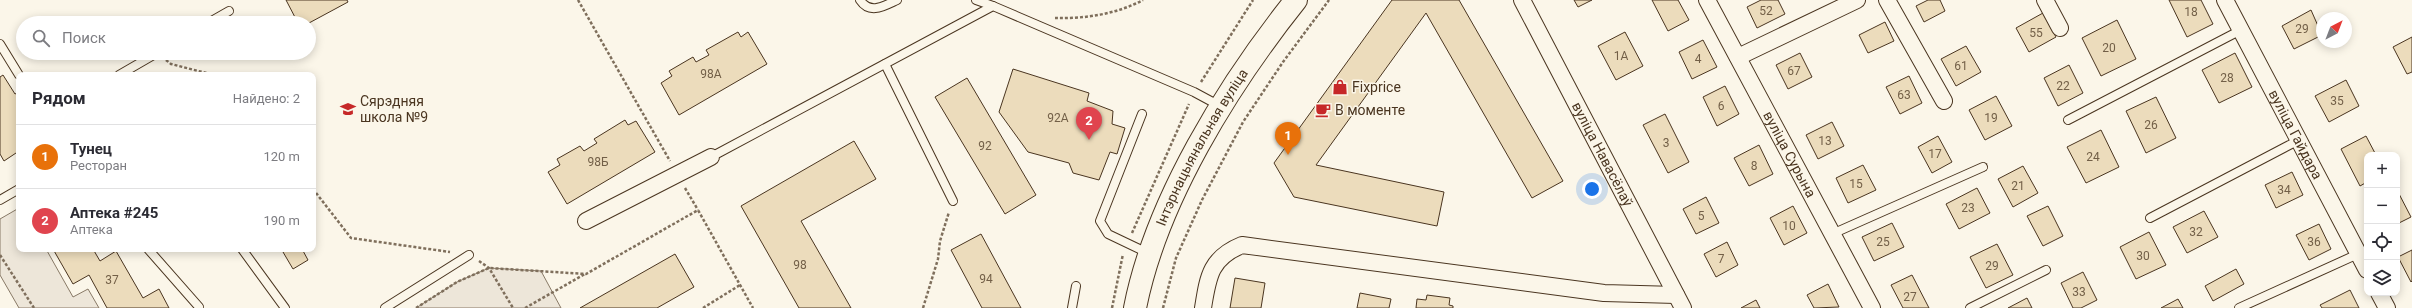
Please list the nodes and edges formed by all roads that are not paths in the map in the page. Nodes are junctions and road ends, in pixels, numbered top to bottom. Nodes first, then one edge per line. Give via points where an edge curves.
1 (860, 0) edge
2 (897, 0) edge
3 (976, 0) edge
4 (1296, 0) edge
5 (1522, 0) edge
6 (1707, 0) edge
7 (1857, 0) edge
8 (1888, 0) edge
9 (2045, 0) edge
10 (2224, 0) edge
11 (994, 6) junction
12 (229, 11) dead end
13 (220, 16) edge
14 (2060, 28) dead end
15 (2241, 30) junction
16 (0, 44) edge
17 (1738, 57) junction
18 (149, 60) edge
19 (885, 64) junction
20 (17, 72) edge
21 (125, 72) edge
22 (1944, 101) dead end
23 (1221, 106) junction
24 (1142, 114) dead end
25 (2068, 120) dead end
26 (2299, 140) junction
27 (711, 157) joint
28 (1983, 167) dead end
29 (16, 191) edge
30 (0, 200) edge
31 (953, 201) road end
32 (2150, 218) dead end
33 (586, 221) dead end
34 (1832, 234) junction
35 (151, 252) edge
36 (244, 252) edge
37 (469, 254) road end
38 (1151, 254) junction
39 (2358, 254) junction
40 (2364, 265) edge
41 (2046, 270) dead end
42 (1076, 286) dead end
43 (2381, 296) edge
44 (1680, 301) edge
45 (199, 307) dead end
46 (285, 308) edge
47 (385, 308) edge
48 (1072, 308) edge
49 (1135, 308) edge
50 (1203, 308) edge
51 (1872, 308) edge
52 (1970, 308) edge
53 (2239, 308) edge
54 (2387, 308) edge

1 - 2 lane via 871,9 878,9
3 - 11 lane
4 - 23 main road, Інтэрнацыянальная вуліца via 1268,34
5 - 44 street, вуліца Навасёлаў
6 - 17 street, вуліца Сурына
7 - 17 street
8 - 22 street
9 - 14 street
10 - 15 street, вуліца Гайдара
11 - 19 lane
11 - 23 lane
12 - 13 lane
15 - 25 lane
15 - 26 street, вуліца Гайдара
16 - 20 lane
17 - 34 street, вуліца Сурына
18 - 21 lane
19 - 27 lane
19 - 31 lane
23 - 38 main road, Інтэрнацыянальная вуліца via 1172,197
24 - 38 lane via 1100,221 1108,234
26 - 32 lane
26 - 39 street, вуліца Гайдара
27 - 33 street
28 - 34 lane
29 - 30 lane
34 - 51 street, вуліца Сурына
35 - 45 lane
36 - 46 lane
37 - 47 lane
38 - 49 main road, Інтэрнацыянальная вуліца
39 - 40 street, вуліца Гайдара
39 - 53 lane
41 - 52 lane
42 - 48 lane
43 - 54 street
44 - 50 street via 1242,245 1226,252 1212,267

